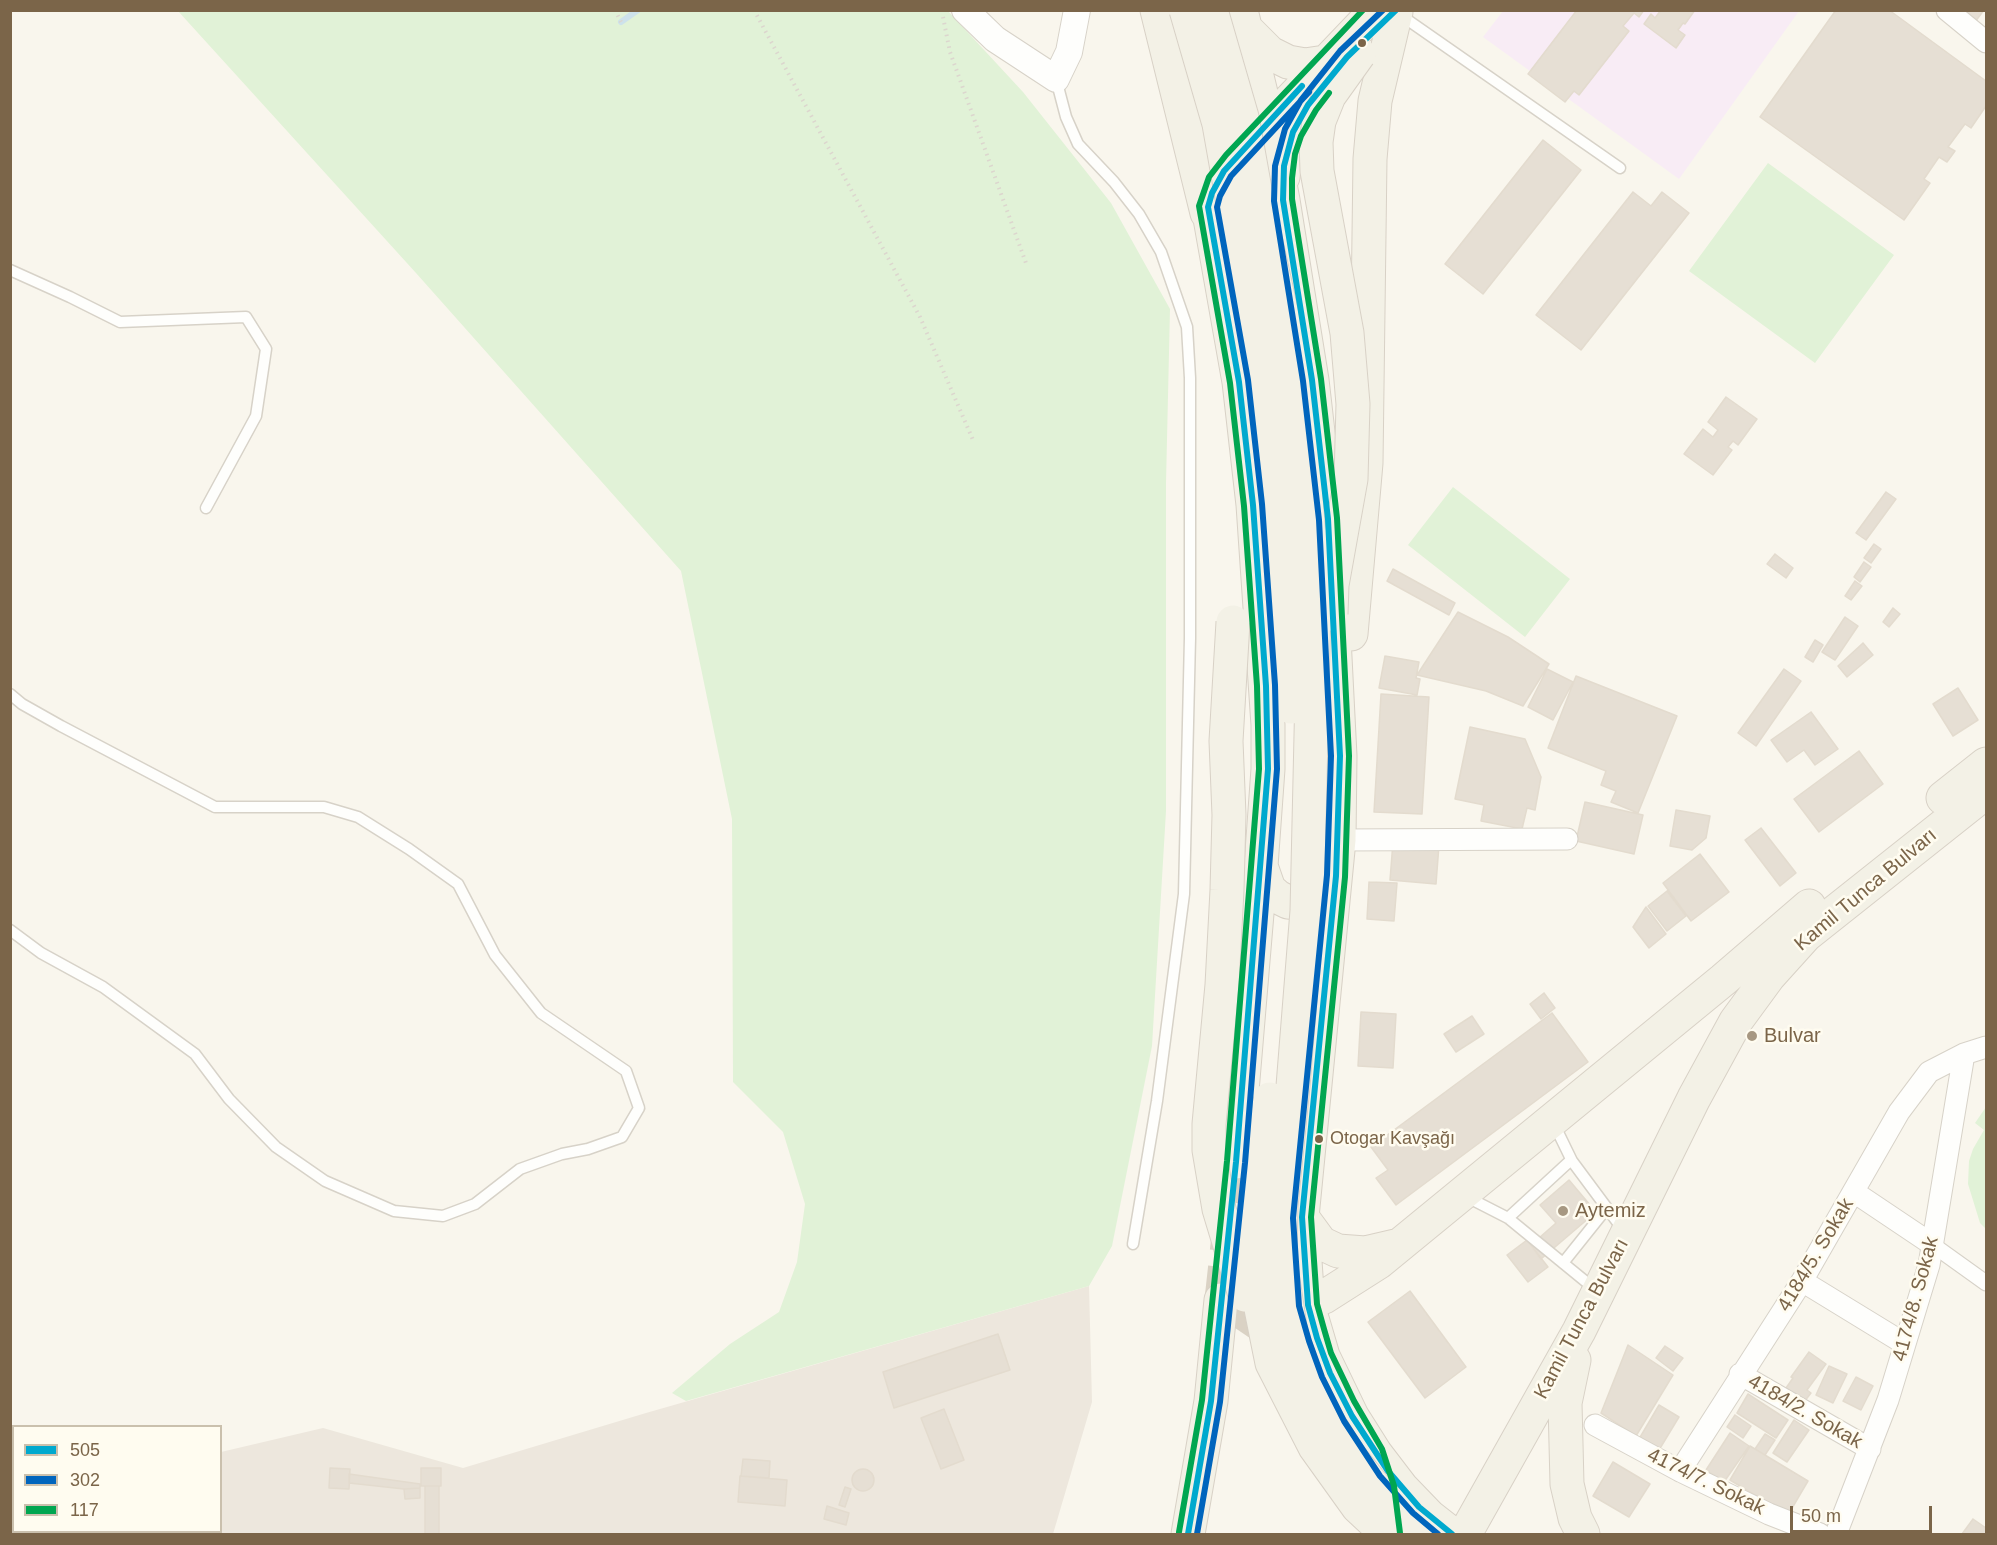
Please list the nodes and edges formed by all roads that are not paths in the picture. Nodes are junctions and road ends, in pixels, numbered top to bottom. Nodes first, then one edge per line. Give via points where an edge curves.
1 (965, 10) edge
2 (1077, 10) edge
3 (1157, 10) edge
4 (1186, 10) edge
5 (1211, 10) edge
6 (1947, 10) edge
7 (1387, 15) edge
8 (1243, 20) edge
9 (1986, 42) edge
10 (1325, 62) junction
11 (1056, 79) junction
12 (1268, 122) junction
13 (1620, 168) dead end
14 (1283, 200) junction
15 (1209, 221) junction
16 (10, 270) edge
17 (1312, 380) junction
18 (1239, 382) junction
19 (1253, 505) junction
20 (206, 508) dead end
21 (10, 694) edge
22 (1340, 756) junction
23 (1986, 764) edge
24 (1986, 792) edge
25 (1567, 839) dead end
26 (1339, 840) junction
27 (1261, 866) junction
28 (1336, 876) junction
29 (1307, 911) junction
30 (10, 930) edge
31 (1986, 1047) edge
32 (1964, 1054) junction
33 (1552, 1121) junction
34 (1571, 1160) junction
35 (1236, 1162) tunnel mouth
36 (1854, 1192) junction
37 (1461, 1194) junction
38 (1607, 1208) junction
39 (1302, 1217) junction
40 (1508, 1218) junction
41 (1627, 1234) junction
42 (1133, 1244) dead end
43 (1397, 1245) junction
44 (1932, 1245) junction
45 (1563, 1263) junction
46 (1802, 1281) junction
47 (1986, 1283) edge
48 (1598, 1292) junction
49 (1221, 1300) tunnel mouth
50 (1306, 1315) junction
51 (1579, 1331) junction
52 (1241, 1332) tunnel mouth
53 (1905, 1344) junction
54 (1272, 1363) junction
55 (1740, 1374) junction
56 (1210, 1401) junction
57 (1595, 1425) dead end
58 (1366, 1439) junction
59 (1870, 1449) junction
60 (1680, 1471) junction
61 (1188, 1534) edge
62 (1389, 1534) edge
63 (1428, 1534) edge
64 (1452, 1534) edge
65 (1465, 1534) edge
66 (1583, 1534) edge
67 (1820, 1534) edge
68 (1836, 1534) edge

1 - 11 street via 995,39
2 - 11 street via 1069,52
3 - 15 main road
4 - 54 main road, bridge via 1219,124 1249,285 1270,412 1286,590 1292,757 1288,891 1282,982 1258,1186 1255,1254 1258,1294
5 - 29 main road, bridge via 1242,117 1284,324 1301,431 1314,604
6 - 9 street
7 - 10 main road
7 - 13 lane
7 - 14 main road via 1347,57 1300,118 1285,159
7 - 22 main road via 1370,159 1366,463
7 - 29 main road, bridge via 1329,96 1316,142 1317,171 1348,343 1353,434 1351,479 1331,601 1323,828
8 - 10 main road via 1270,53 1305,65
8 - 12 main road
10 - 12 main road
11 - 42 lane via 1078,144 1139,214 1161,252 1187,327 1190,638 1184,894 1157,1101
12 - 14 main road
12 - 15 main road via 1217,182 1208,207
14 - 17 main road
15 - 18 main road
16 - 20 lane via 120,322 246,317 266,349 256,416
17 - 18 main road via 1303,357 1293,349 1275,345 1257,350 1247,358
17 - 22 main road via 1328,519
18 - 19 main road
19 - 27 main road via 1268,725
19 - 54 main road, bridge via 1233,622 1226,741 1227,890 1209,1150 1215,1191 1236,1268
21 - 30 lane via 61,726 215,807 324,807 358,817 409,849 458,884 495,955 541,1013 626,1071 639,1108 622,1137 520,1169 475,1204 443,1216 394,1211 325,1181 276,1147 229,1099 195,1054 103,987
22 - 26 main road
23 - 33 main road, Kamil Tunca Bulvarı via 1829,888
24 - 41 main road, Kamil Tunca Bulvarı via 1806,935 1769,976 1736,1020
25 - 26 street
26 - 28 main road
27 - 28 main road via 1269,889 1288,902 1311,901 1321,896
27 - 35 main road
28 - 39 main road
29 - 63 main road, bridge via 1281,1206 1280,1260 1291,1333 1323,1414 1350,1457 1376,1489
31 - 32 street, 4184/5. Sokak
32 - 36 street, 4184/5. Sokak via 1929,1072 1899,1112
32 - 44 street, 4174/8. Sokak
33 - 34 lane
33 - 37 main road, Kamil Tunca Bulvarı
34 - 38 lane
34 - 40 lane
36 - 44 street
36 - 46 street, 4184/5. Sokak
37 - 40 lane
37 - 43 main road, Kamil Tunca Bulvarı
38 - 41 lane
38 - 45 lane
39 - 43 main road via 1322,1242 1338,1251 1365,1253
39 - 50 main road
40 - 45 lane
41 - 48 main road, Kamil Tunca Bulvarı
43 - 50 main road, Kamil Tunca Bulvarı
44 - 47 street
44 - 53 street, 4174/8. Sokak
45 - 48 lane
46 - 53 street
46 - 55 street, 4184/5. Sokak
48 - 51 main road, Kamil Tunca Bulvarı
49 - 56 main road
50 - 58 main road via 1346,1405
51 - 65 main road, Kamil Tunca Bulvarı
51 - 66 main road via 1564,1414 1567,1484
52 - 56 main road
53 - 59 street, 4174/8. Sokak
54 - 62 main road, bridge via 1315,1447 1358,1507
55 - 59 street, 4184/2. Sokak
55 - 60 street, 4184/5. Sokak
56 - 61 main road
57 - 60 street, 4174/7. Sokak
58 - 62 main road via 1385,1488
58 - 64 main road via 1402,1488
59 - 68 street, 4174/8. Sokak
60 - 67 street, 4174/7. Sokak

